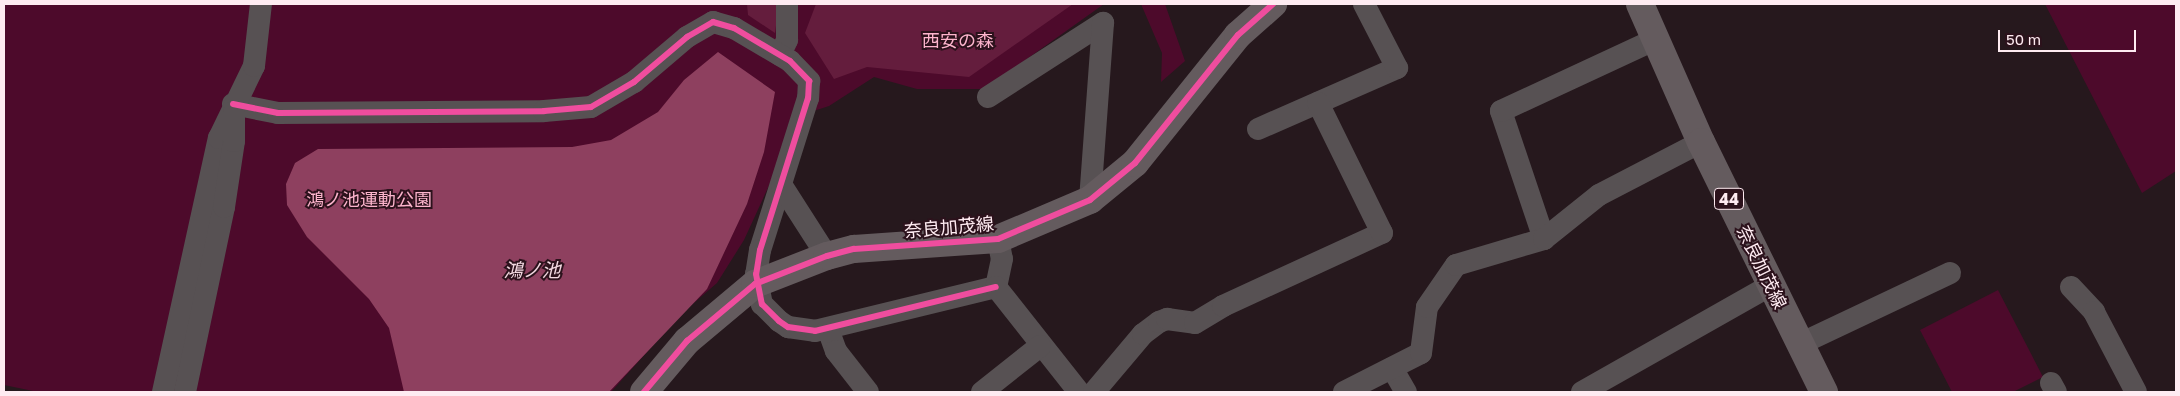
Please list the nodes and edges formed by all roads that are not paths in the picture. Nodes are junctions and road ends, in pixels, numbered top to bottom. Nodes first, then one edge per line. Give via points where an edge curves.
1 (261, 4) edge
2 (787, 4) edge
3 (1273, 4) edge
4 (1364, 4) edge
5 (1640, 4) edge
6 (1656, 39) junction
7 (780, 55) junction
8 (988, 97) dead end
9 (1318, 102) junction
10 (233, 104) junction
11 (1258, 129) dead end
12 (1702, 142) junction
13 (782, 186) junction
14 (1090, 200) junction
15 (998, 239) junction
16 (1544, 239) junction
17 (826, 256) junction
18 (1950, 274) dead end
19 (755, 284) junction
20 (1771, 285) junction
21 (996, 287) junction
22 (2071, 287) dead end
23 (828, 329) junction
24 (1800, 344) junction
25 (1040, 346) junction
26 (1392, 368) junction
27 (1353, 390) edge
28 (1820, 391) edge
29 (162, 392) edge
30 (185, 392) edge
31 (644, 392) edge
32 (868, 392) edge
33 (982, 392) edge
34 (1079, 392) edge
35 (1094, 392) edge
36 (1406, 392) edge
37 (1582, 392) edge
38 (2136, 392) edge

1 - 10 street via 254,66
2 - 7 street via 787,40
3 - 14 main road, 奈良加茂線 via 1238,36 1135,163
4 - 9 street via 1397,68
5 - 6 main road, 奈良加茂線 / 44
6 - 12 main road, 奈良加茂線 / 44
6 - 16 street via 1501,111
7 - 10 street via 734,28 714,22 687,38 634,82 591,107 544,111 278,114
7 - 13 street via 805,73 810,90
8 - 14 street via 1103,23
9 - 11 street
9 - 35 street via 1382,234 1223,306 1196,322 1167,319 1158,322 1143,334
10 - 29 street via 219,138
10 - 30 street via 234,141 224,207
12 - 16 street via 1599,194
12 - 20 main road, 奈良加茂線 / 44
13 - 17 street
13 - 19 street via 760,250
14 - 15 main road, 奈良加茂線
15 - 17 main road, 奈良加茂線 via 854,250
15 - 21 street via 1002,259
16 - 26 street via 1456,265 1427,306 1421,353
17 - 19 main road, 奈良加茂線
18 - 24 street
19 - 23 street via 762,304 788,327
19 - 31 main road, 奈良加茂線 via 687,341
20 - 24 main road, 奈良加茂線 / 44
20 - 37 street
21 - 23 street
21 - 25 street
22 - 38 street via 2094,312 2120,355
23 - 32 street via 836,351
24 - 28 main road, 奈良加茂線 / 44
25 - 33 street
25 - 34 street
26 - 27 street
26 - 36 street

